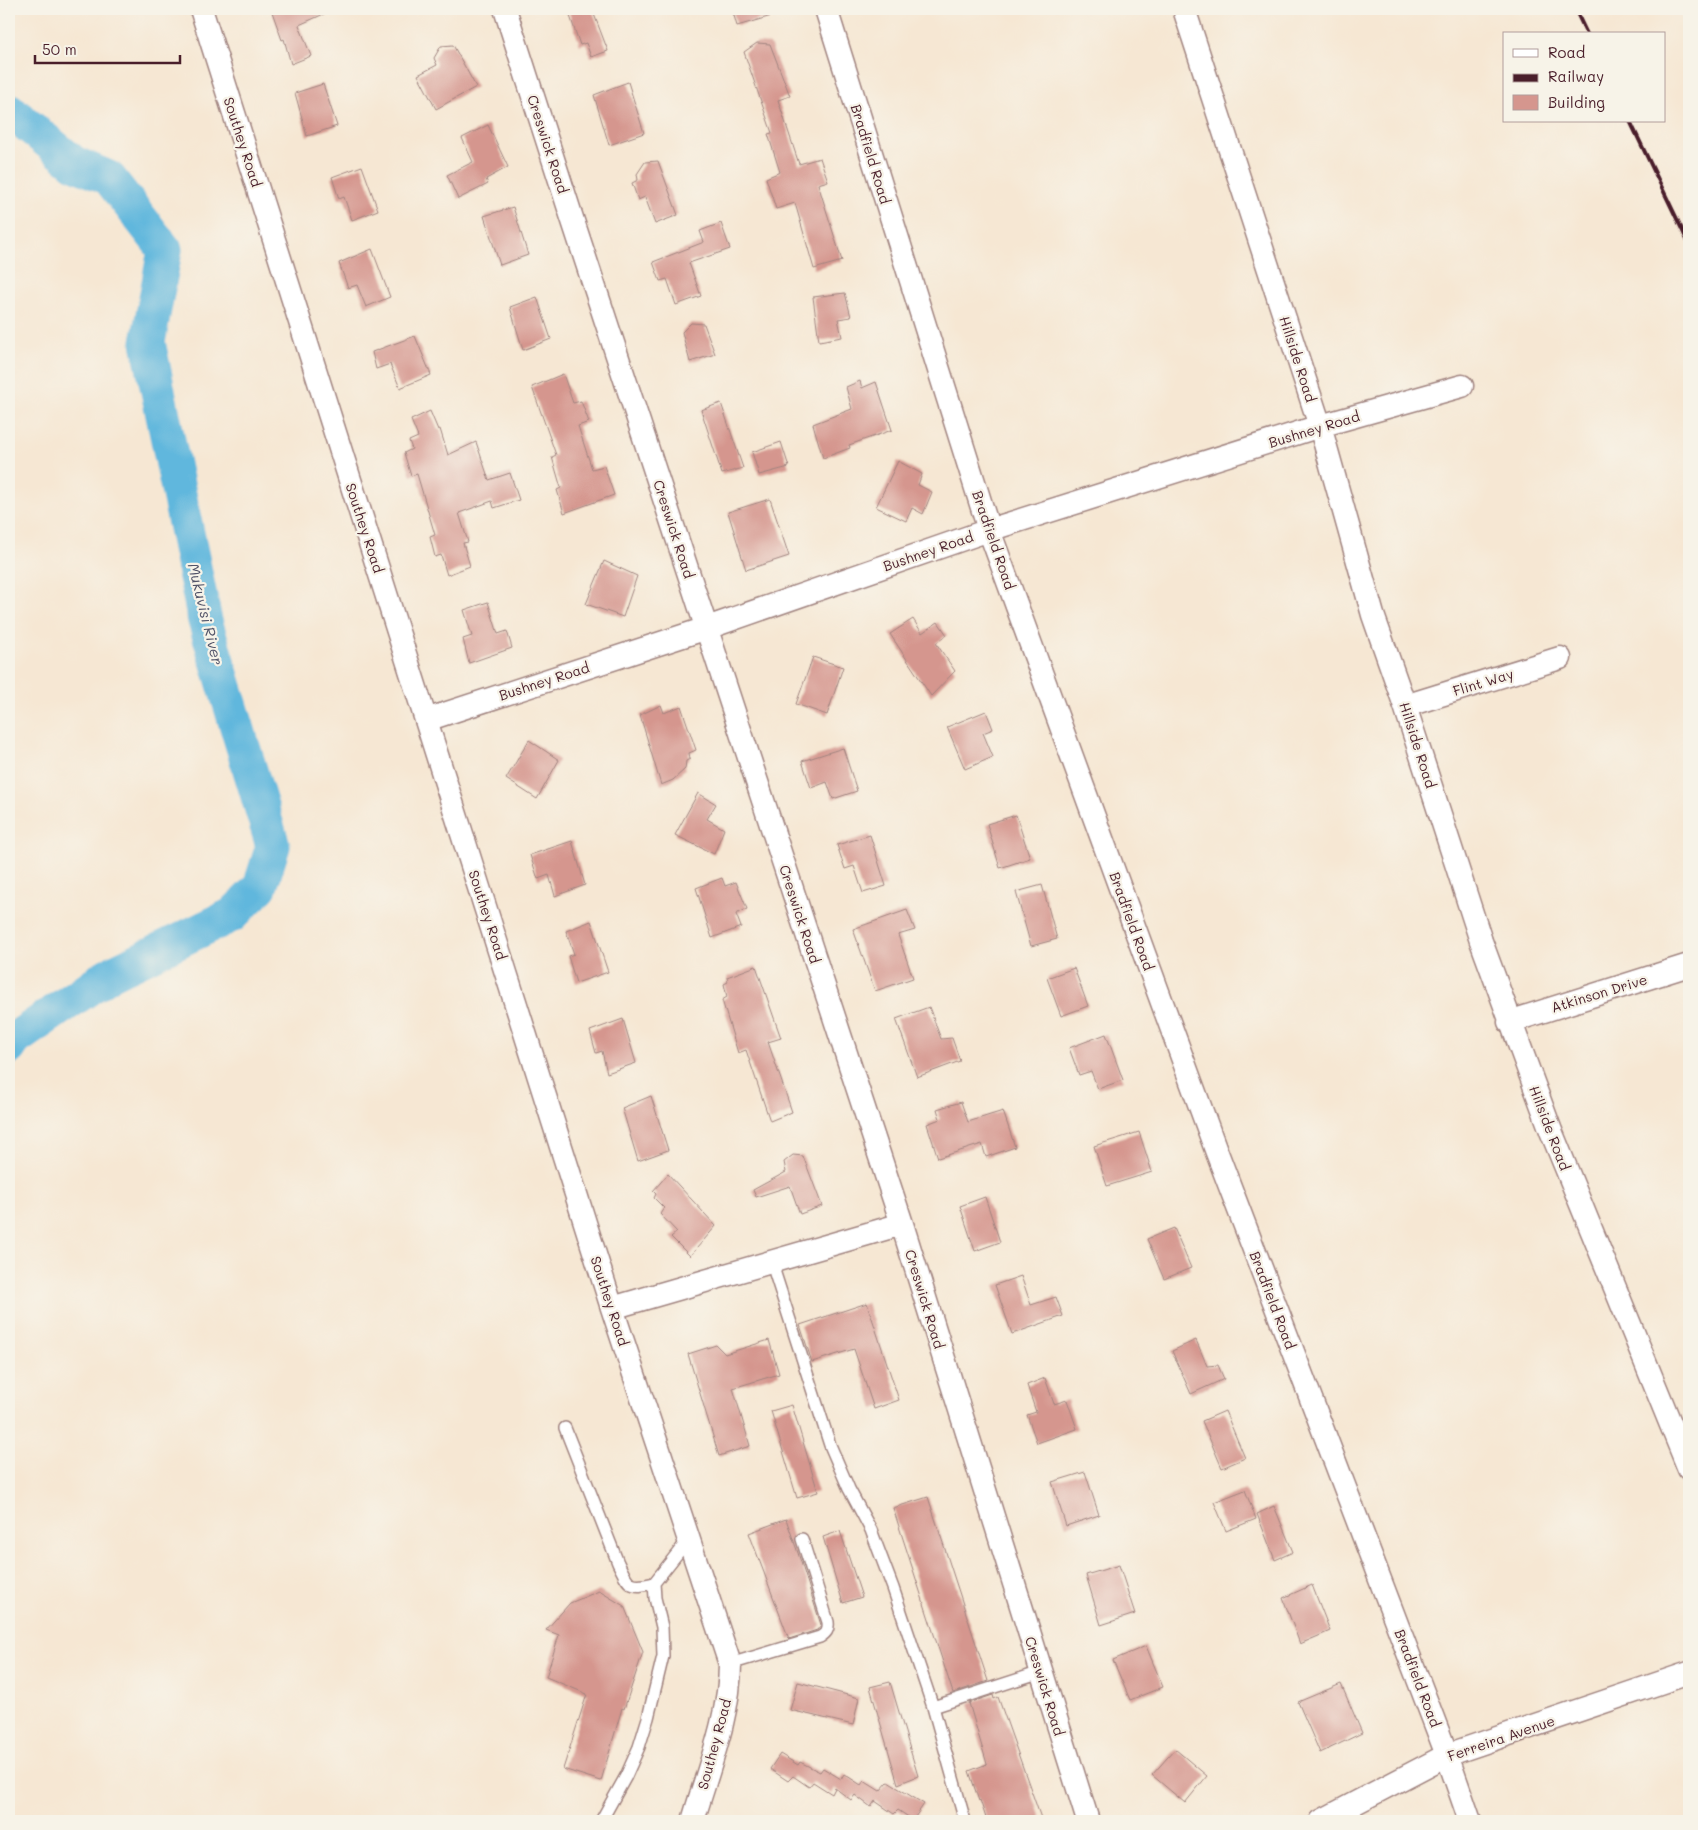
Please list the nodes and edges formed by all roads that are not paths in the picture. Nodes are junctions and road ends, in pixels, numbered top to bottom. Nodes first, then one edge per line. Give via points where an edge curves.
1 (201, 9) edge
2 (505, 9) edge
3 (826, 9) edge
4 (1184, 9) edge
5 (1462, 386) dead end
6 (1320, 426) junction
7 (989, 530) junction
8 (707, 628) junction
9 (1560, 658) dead end
10 (1405, 706) junction
11 (426, 720) junction
12 (1689, 965) edge
13 (1509, 1022) junction
14 (902, 1224) junction
15 (771, 1261) junction
16 (612, 1308) junction
17 (565, 1428) dead end
18 (1689, 1469) edge
19 (802, 1539) dead end
20 (688, 1540) junction
21 (654, 1583) junction
22 (730, 1664) junction
23 (1041, 1672) junction
24 (1689, 1673) edge
25 (933, 1707) junction
26 (1447, 1755) junction
27 (602, 1821) edge
28 (693, 1821) edge
29 (965, 1821) edge
30 (1088, 1821) edge
31 (1321, 1821) edge
32 (1470, 1821) edge

1 - 11 street, Southey Road
2 - 8 street, Creswick Road
3 - 7 street, Bradfield Road
4 - 6 street, Hillside Road
5 - 6 street, Bushney Road
6 - 7 street, Bushney Road
6 - 10 street, Hillside Road via 1373,615
7 - 8 street, Bushney Road
7 - 26 street, Bradfield Road via 1216,1150
8 - 11 street, Bushney Road
8 - 14 street, Creswick Road
9 - 10 street, Flint Way
10 - 13 street, Hillside Road
11 - 16 street, Southey Road
12 - 13 street, Atkinson Drive
13 - 18 street, Hillside Road
14 - 15 street
14 - 23 street, Creswick Road
15 - 16 street
15 - 25 lane via 830,1445 871,1530
16 - 20 street, Southey Road
17 - 21 lane via 626,1579 639,1586
19 - 22 lane via 829,1628 820,1637
20 - 21 lane
20 - 22 street, Southey Road
21 - 27 lane via 663,1656 639,1747
22 - 28 street, Southey Road via 725,1712
23 - 25 lane
23 - 30 street, Creswick Road
24 - 26 street, Ferreira Avenue
25 - 29 lane
26 - 31 street, Ferreira Avenue
26 - 32 street, Bradfield Road

